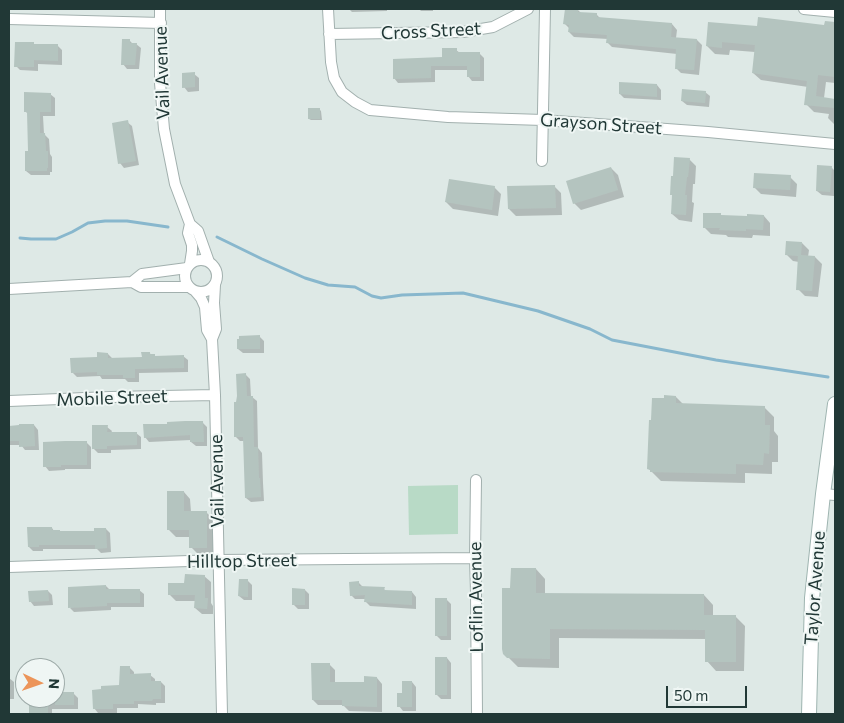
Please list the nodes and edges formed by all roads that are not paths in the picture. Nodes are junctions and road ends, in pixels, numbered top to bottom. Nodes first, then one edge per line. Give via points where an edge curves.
1 (160, 9) edge
2 (328, 9) edge
3 (528, 9) edge
4 (545, 9) edge
5 (804, 9) edge
6 (835, 12) edge
7 (9, 19) edge
8 (161, 23) junction
9 (329, 34) junction
10 (543, 120) junction
11 (835, 144) edge
12 (542, 160) dead end
13 (190, 224) junction
14 (209, 262) junction
15 (188, 266) junction
16 (132, 282) junction
17 (215, 285) junction
18 (9, 289) edge
19 (192, 289) junction
20 (212, 339) junction
21 (215, 395) junction
22 (9, 401) edge
23 (835, 404) edge
24 (476, 480) dead end
25 (829, 495) edge
26 (474, 558) junction
27 (219, 560) junction
28 (9, 566) edge
29 (222, 714) edge
30 (477, 714) edge
31 (809, 714) edge

1 - 8 street, Vail Avenue
2 - 9 street
3 - 9 street, Cross Street via 493,27 463,32
4 - 10 street
5 - 6 street
7 - 8 street
8 - 13 street, Vail Avenue via 160,83 164,129 175,184
9 - 10 street, Grayson Street via 334,78 342,92 370,110
10 - 11 street, Grayson Street
10 - 12 street
13 - 14 street, Vail Avenue via 198,231
13 - 15 street, Vail Avenue via 188,233 192,251
14 - 15 street via 199,260
14 - 17 street via 217,274
15 - 16 street via 142,274
15 - 19 street via 185,278
16 - 18 street
16 - 19 street via 141,288
17 - 19 street via 206,292
17 - 20 street, Vail Avenue via 216,329
19 - 20 street, Vail Avenue via 205,307 207,330
20 - 21 street, Vail Avenue
21 - 22 street, Mobile Street
21 - 27 street, Vail Avenue
23 - 25 street, Taylor Avenue
24 - 26 street, Loflin Avenue
25 - 31 street, Taylor Avenue via 812,598
26 - 27 street, Hilltop Street
26 - 30 street, Loflin Avenue
27 - 28 street, Hilltop Street
27 - 29 street, Vail Avenue

